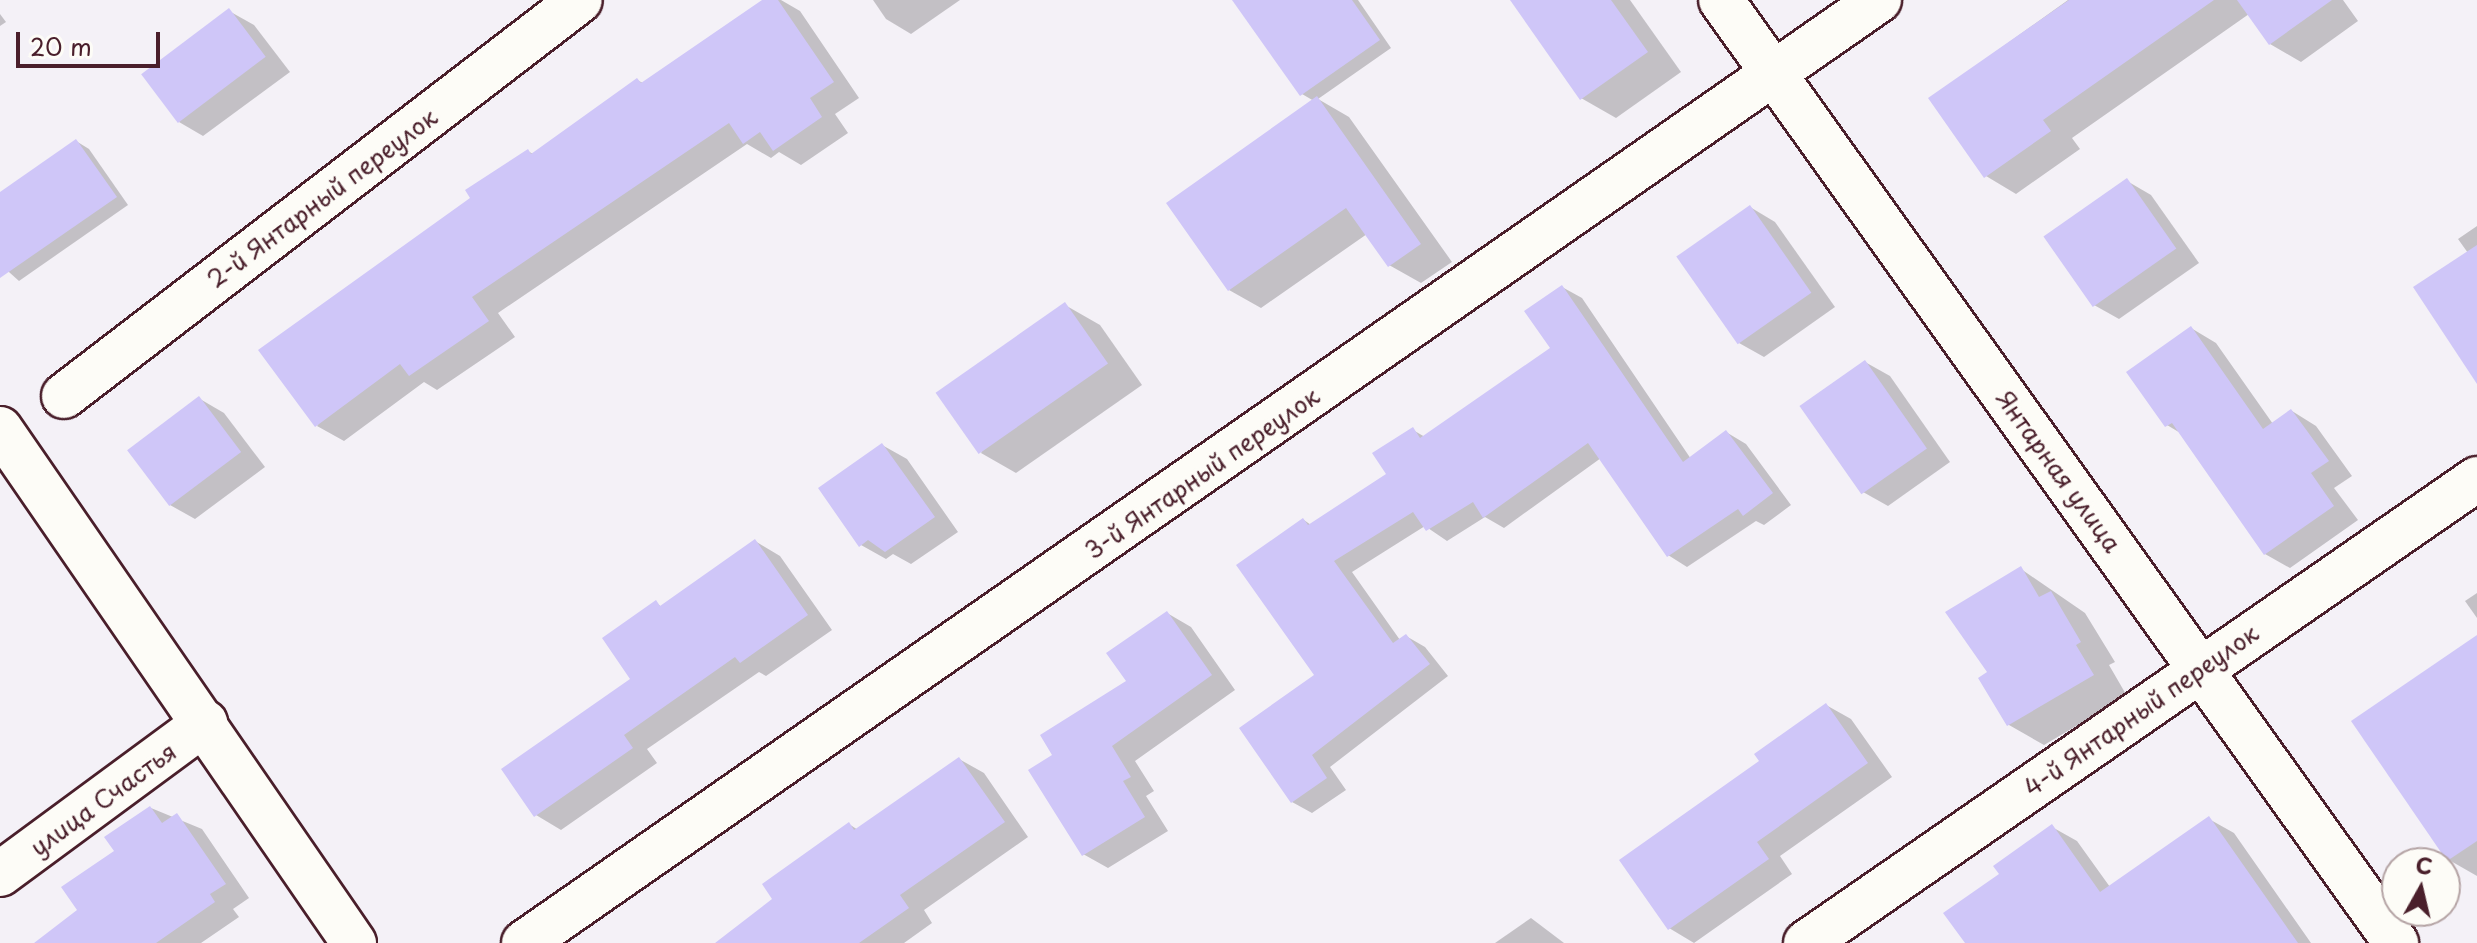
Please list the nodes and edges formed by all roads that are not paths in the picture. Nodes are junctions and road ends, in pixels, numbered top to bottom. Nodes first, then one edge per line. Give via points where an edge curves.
1 (580, 0) edge
2 (1721, 0) edge
3 (1879, 0) edge
4 (1773, 76) junction
5 (64, 396) dead end
6 (0, 429) edge
7 (2477, 479) edge
8 (2201, 667) junction
9 (205, 723) junction
10 (0, 874) edge
11 (354, 943) edge
12 (524, 943) edge
13 (1806, 943) edge
14 (2396, 943) edge

1 - 5 street, 2-й Янтарный переулок
2 - 4 street, Янтарная улица
3 - 4 street, 3-й Янтарный переулок
4 - 8 street, Янтарная улица
4 - 12 street, 3-й Янтарный переулок
6 - 9 street
7 - 8 street, 4-й Янтарный переулок
8 - 13 street, 4-й Янтарный переулок
8 - 14 street, Янтарная улица
9 - 10 street, улица Счастья
9 - 11 street

